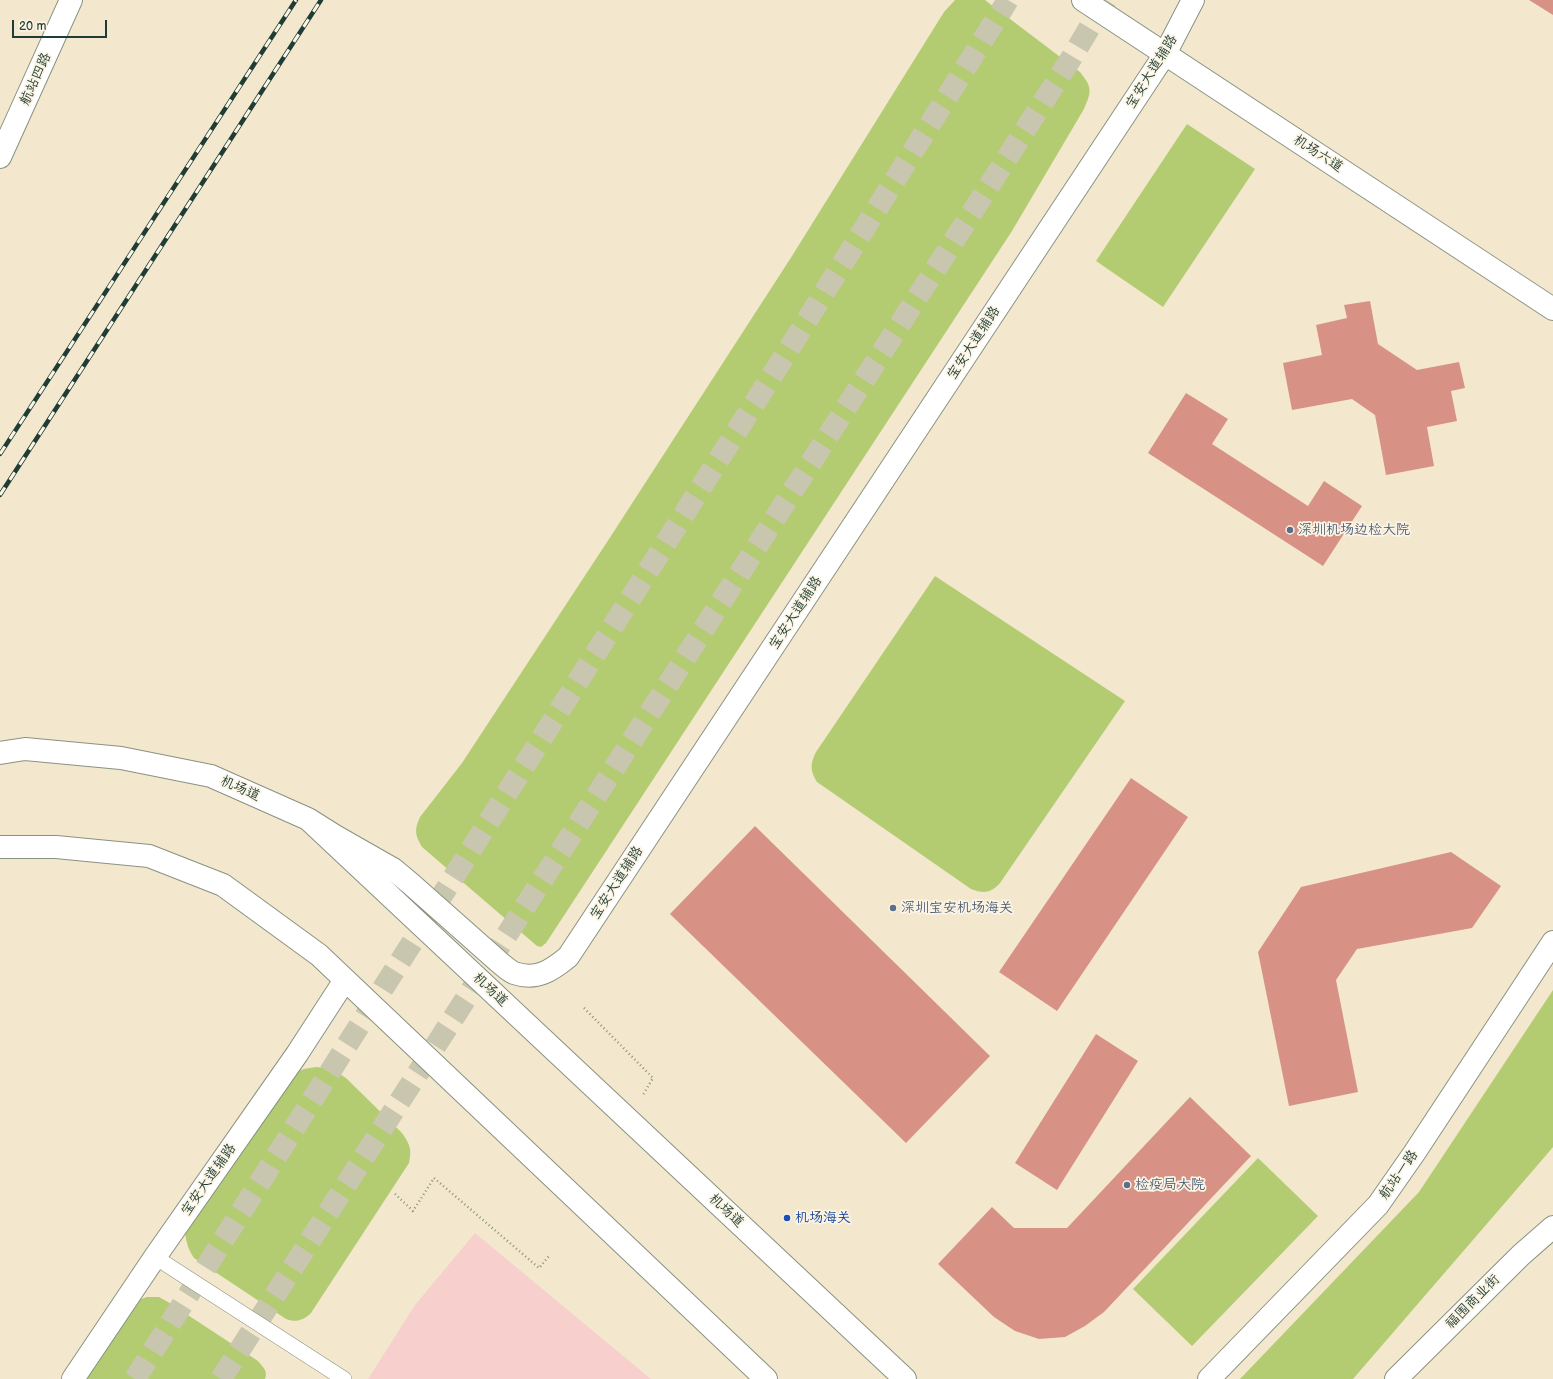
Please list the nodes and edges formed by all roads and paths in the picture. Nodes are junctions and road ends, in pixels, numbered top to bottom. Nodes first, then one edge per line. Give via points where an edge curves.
1 (71, 0) edge
2 (1083, 0) edge
3 (1193, 0) edge
4 (1165, 54) junction
5 (0, 157) edge
6 (1553, 309) edge
7 (0, 736) edge
8 (25, 749) junction
9 (0, 753) edge
10 (308, 819) junction
11 (0, 847) edge
12 (1553, 942) edge
13 (344, 980) junction
14 (584, 1008) dead end
15 (643, 1094) dead end
16 (395, 1194) dead end
17 (1553, 1227) edge
18 (549, 1256) dead end
19 (155, 1257) junction
20 (73, 1379) edge
21 (344, 1379) edge
22 (766, 1379) edge
23 (905, 1379) edge
24 (1208, 1379) edge
25 (1396, 1379) edge

1 - 5 main road, 航站四路
2 - 4 main road, 机场六道
3 - 4 main road, 宝安大道辅路
4 - 6 main road, 机场六道
4 - 10 main road, 宝安大道辅路 via 568,956 557,967 543,974 514,973 392,869
7 - 8 main road
8 - 9 main road, 机场道
8 - 10 main road, 机场道 via 121,758 211,776
10 - 23 main road, 机场道
11 - 13 main road via 56,847 149,856 223,884 319,955
12 - 24 main road, 航站一路 via 1378,1205
13 - 19 main road, 宝安大道辅路 via 292,1061
13 - 22 main road
14 - 15 path via 653,1078
16 - 18 path via 413,1211 434,1178 539,1268
17 - 25 main road, 福围商业街 via 1521,1255
19 - 20 main road, 宝安大道辅路
19 - 21 lane

